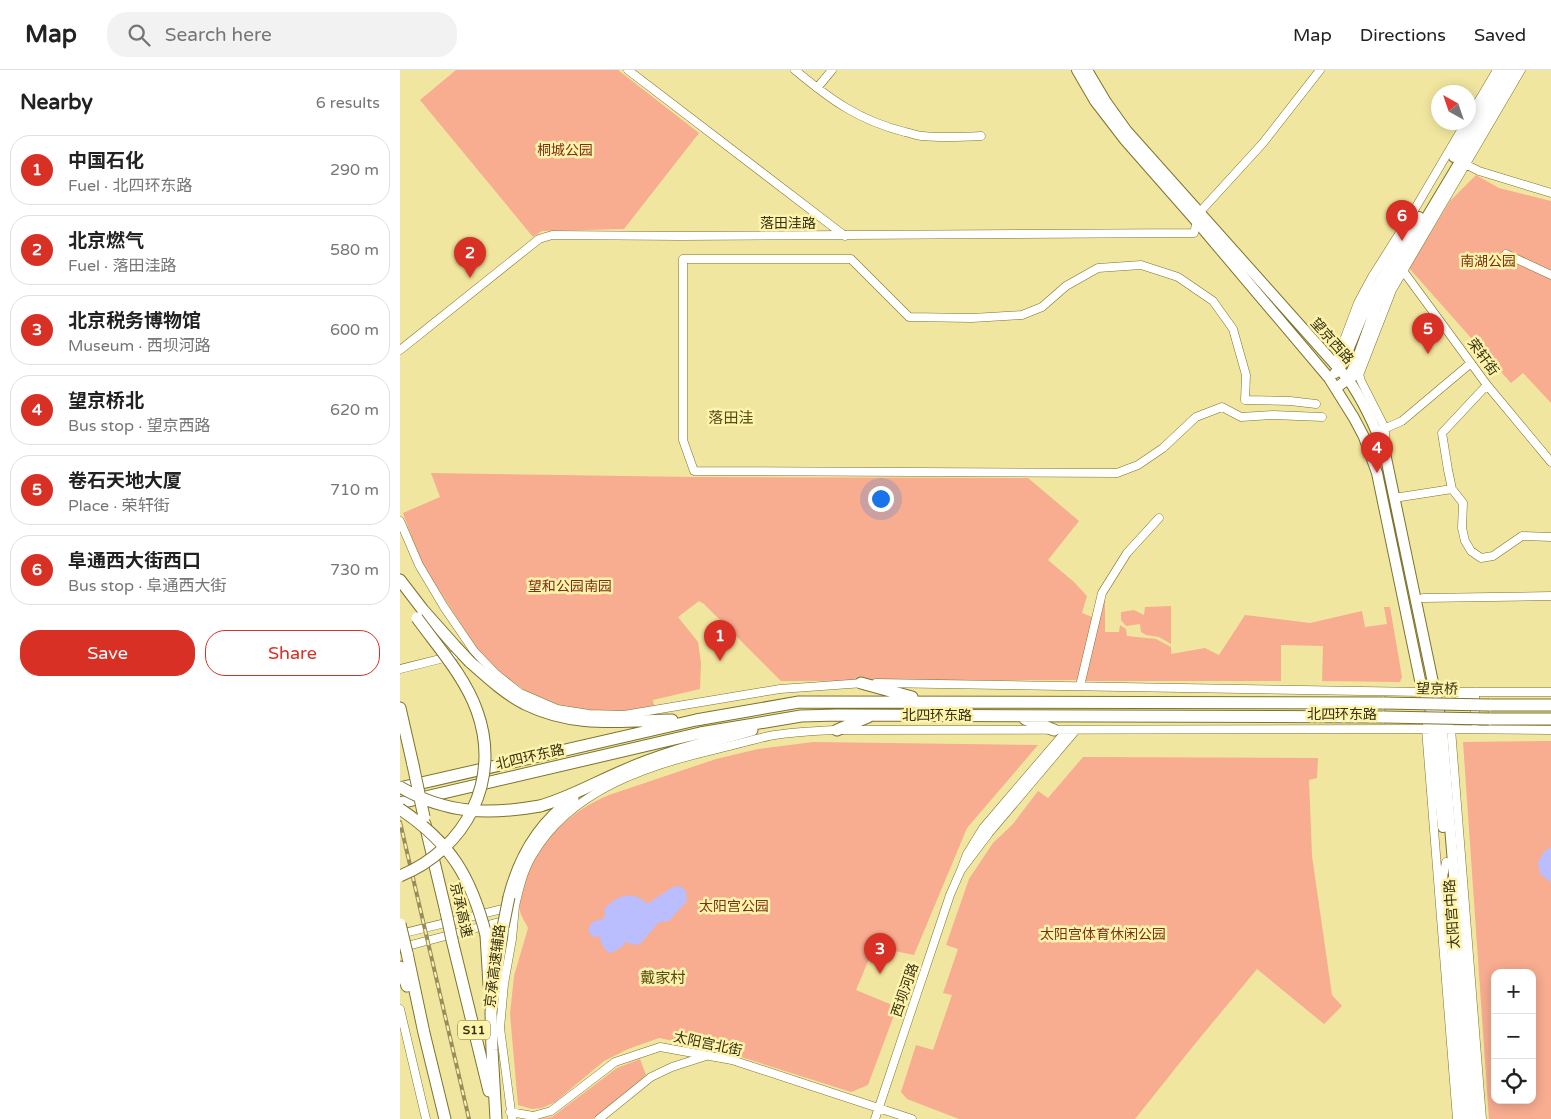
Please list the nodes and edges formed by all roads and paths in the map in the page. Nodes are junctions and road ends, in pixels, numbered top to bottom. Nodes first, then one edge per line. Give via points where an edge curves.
1 (628, 70) edge
2 (795, 70) edge
3 (832, 70) edge
4 (1320, 70) edge
5 (1497, 70) edge
6 (1506, 70) edge
7 (1515, 70) edge
8 (1521, 70) edge
9 (1085, 72) edge
10 (817, 88) junction
11 (1476, 105) edge
12 (1461, 130) edge
13 (981, 136) dead end
14 (1466, 164) junction
15 (1551, 193) edge
16 (1198, 217) junction
17 (845, 236) junction
18 (1506, 254) dead end
19 (1401, 267) junction
20 (1551, 275) edge
21 (400, 350) edge
22 (1356, 363) junction
23 (1472, 363) junction
24 (1339, 370) junction
25 (1359, 376) junction
26 (1329, 378) junction
27 (1348, 379) junction
28 (1487, 385) junction
29 (1336, 388) junction
30 (1316, 404) dead end
31 (1322, 417) dead end
32 (1381, 430) junction
33 (1551, 462) edge
34 (1452, 489) junction
35 (1394, 498) junction
36 (1159, 518) dead end
37 (400, 520) edge
38 (1551, 537) edge
39 (400, 580) edge
40 (400, 586) edge
41 (1551, 596) edge
42 (1423, 598) dead end
43 (472, 656) junction
44 (400, 669) edge
45 (861, 683) junction
46 (1080, 686) junction
47 (1399, 691) junction
48 (1424, 692) junction
49 (1435, 692) junction
50 (1476, 692) junction
51 (1551, 692) edge
52 (925, 701) junction
53 (1384, 703) joint
54 (1551, 705) edge
55 (400, 708) edge
56 (1435, 711) junction
57 (874, 715) junction
58 (800, 716) junction
59 (1016, 716) junction
60 (1551, 719) edge
61 (696, 720) junction
62 (1399, 729) junction
63 (1438, 729) junction
64 (837, 730) junction
65 (1054, 730) junction
66 (1067, 730) junction
67 (1076, 730) junction
68 (1475, 730) junction
69 (1551, 730) edge
70 (589, 787) junction
71 (400, 788) edge
72 (400, 803) edge
73 (400, 809) edge
74 (1446, 862) junction
75 (962, 870) junction
76 (1454, 872) junction
77 (400, 876) edge
78 (1439, 894) junction
79 (1464, 894) junction
80 (512, 902) junction
81 (514, 919) junction
82 (400, 923) edge
83 (400, 934) edge
84 (403, 951) edge
85 (400, 967) edge
86 (1472, 1003) junction
87 (400, 1009) edge
88 (491, 1012) junction
89 (1466, 1024) junction
90 (424, 1033) junction
91 (707, 1056) junction
92 (878, 1108) junction
93 (511, 1116) edge
94 (426, 1119) edge
95 (445, 1119) edge
96 (496, 1119) edge
97 (599, 1119) edge
98 (875, 1119) edge
99 (912, 1119) edge
100 (1457, 1119) edge
101 (1464, 1119) edge
102 (1474, 1119) edge
103 (1482, 1119) edge

1 - 17 street
2 - 10 street
3 - 10 street
4 - 16 street via 1263,143
5 - 11 street
6 - 24 main road via 1369,298
7 - 19 main road
8 - 14 street
9 - 16 main road, 望京西路 via 1095,101 1124,140
10 - 13 street via 841,106 892,129 922,136
12 - 24 street via 1362,294 1338,356
14 - 15 street
14 - 19 street
16 - 17 street, 落田洼路 via 1194,233
16 - 24 main road, 望京西路
16 - 26 main road, 望京西路
17 - 21 street, 落田洼路 via 552,235 539,238
18 - 20 street
19 - 22 main road via 1385,287
19 - 23 street, 荣轩街
19 - 25 street
22 - 25 street
22 - 27 main road
23 - 28 street, 荣轩街
23 - 32 street via 1402,421
24 - 26 main road
24 - 27 main road, 望京西路
25 - 27 street
25 - 32 street
26 - 29 main road, 望京西路
27 - 29 main road
27 - 32 main road, 望京西路
28 - 33 street, 荣轩街
28 - 34 street via 1442,433
29 - 48 main road, 望京西路 via 1364,437 1377,473
30 - 31 street via 1245,400 1246,375 1233,329 1213,301 1178,277 1141,265 1098,268 1066,286 1042,307 1022,315 954,318 909,317 851,259 683,259 683,440 694,471 1117,473 1138,465 1163,448 1196,417 1222,407 1241,417
32 - 35 main road, 望京西路
34 - 35 street
34 - 38 street via 1463,504 1464,541 1481,558 1493,556 1522,536
35 - 49 main road, 望京西路
36 - 46 street via 1127,553 1102,593
37 - 43 street via 419,565
39 - 43 highway, bridge via 454,646
40 - 77 highway, bridge via 477,711 485,765 482,786 463,828 432,860
41 - 42 street
43 - 44 street
43 - 45 street, 北四环东路 via 520,693 557,709 589,714 624,715 780,689
43 - 61 highway via 497,685 524,703 556,716 615,723
45 - 46 street, 北四环东路
45 - 52 highway
46 - 47 street, 北四环东路
47 - 48 street, 北四环东路
47 - 62 street
48 - 49 street, 北四环东路
48 - 56 main road, 望京西路
49 - 50 street
49 - 56 main road, 望京西路
50 - 51 street
50 - 56 street
50 - 68 street
52 - 53 highway, 北四环东路
52 - 61 highway, 北四环东路 via 799,702
53 - 54 highway, 望京桥, bridge
55 - 96 highway, 京承高速 / S11, bridge
56 - 62 street
56 - 63 main road
56 - 63 street, 太阳宫中路
57 - 58 highway, 北四环东路
57 - 59 highway, 北四环东路
57 - 64 highway
58 - 70 highway via 661,756
58 - 72 highway, 北四环东路 via 700,732
59 - 60 highway, 北四环东路, bridge
59 - 65 highway
61 - 71 highway, 北四环东路
62 - 63 street, 北四环东路
62 - 67 street, 北四环东路
63 - 68 street, 北四环东路
63 - 74 main road, 太阳宫中路
63 - 76 main road, 太阳宫中路
63 - 78 street, 太阳宫中路
63 - 79 street, 太阳宫中路
64 - 65 street, 北四环东路
64 - 80 street, 北四环东路 via 770,736 682,757 597,792 547,834 532,856
65 - 66 street, 北四环东路
66 - 67 street, 北四环东路
66 - 75 street, 西坝河路 via 984,828 967,854
67 - 75 street, 西坝河路
68 - 69 street, 北四环东路
70 - 71 highway, bridge via 540,806 484,812 434,803
70 - 80 highway via 567,803 534,837 514,875
73 - 88 highway, bridge via 419,822 451,855 471,888 486,936
74 - 78 street
74 - 101 main road, 太阳宫中路
75 - 92 street, 西坝河路 via 947,904
76 - 79 street
76 - 89 main road, 太阳宫中路
78 - 100 street, 太阳宫中路
79 - 86 street, 太阳宫中路
80 - 81 street, 京承高速辅路
80 - 83 street
80 - 88 highway, bridge via 503,927
81 - 84 street
81 - 93 street, 京承高速辅路 via 500,1028
82 - 84 highway, bridge
84 - 90 highway
85 - 90 highway
86 - 89 street
86 - 103 street, 太阳宫中路
87 - 94 street
88 - 96 highway
89 - 102 main road, 太阳宫中路
90 - 95 highway
91 - 92 street, 太阳宫北街 via 732,1060
91 - 93 street, 太阳宫北街 via 660,1047 615,1062 552,1111 533,1116
91 - 97 street via 672,1067 651,1078
92 - 98 street, 西坝河路
92 - 99 street, 太阳宫北街

